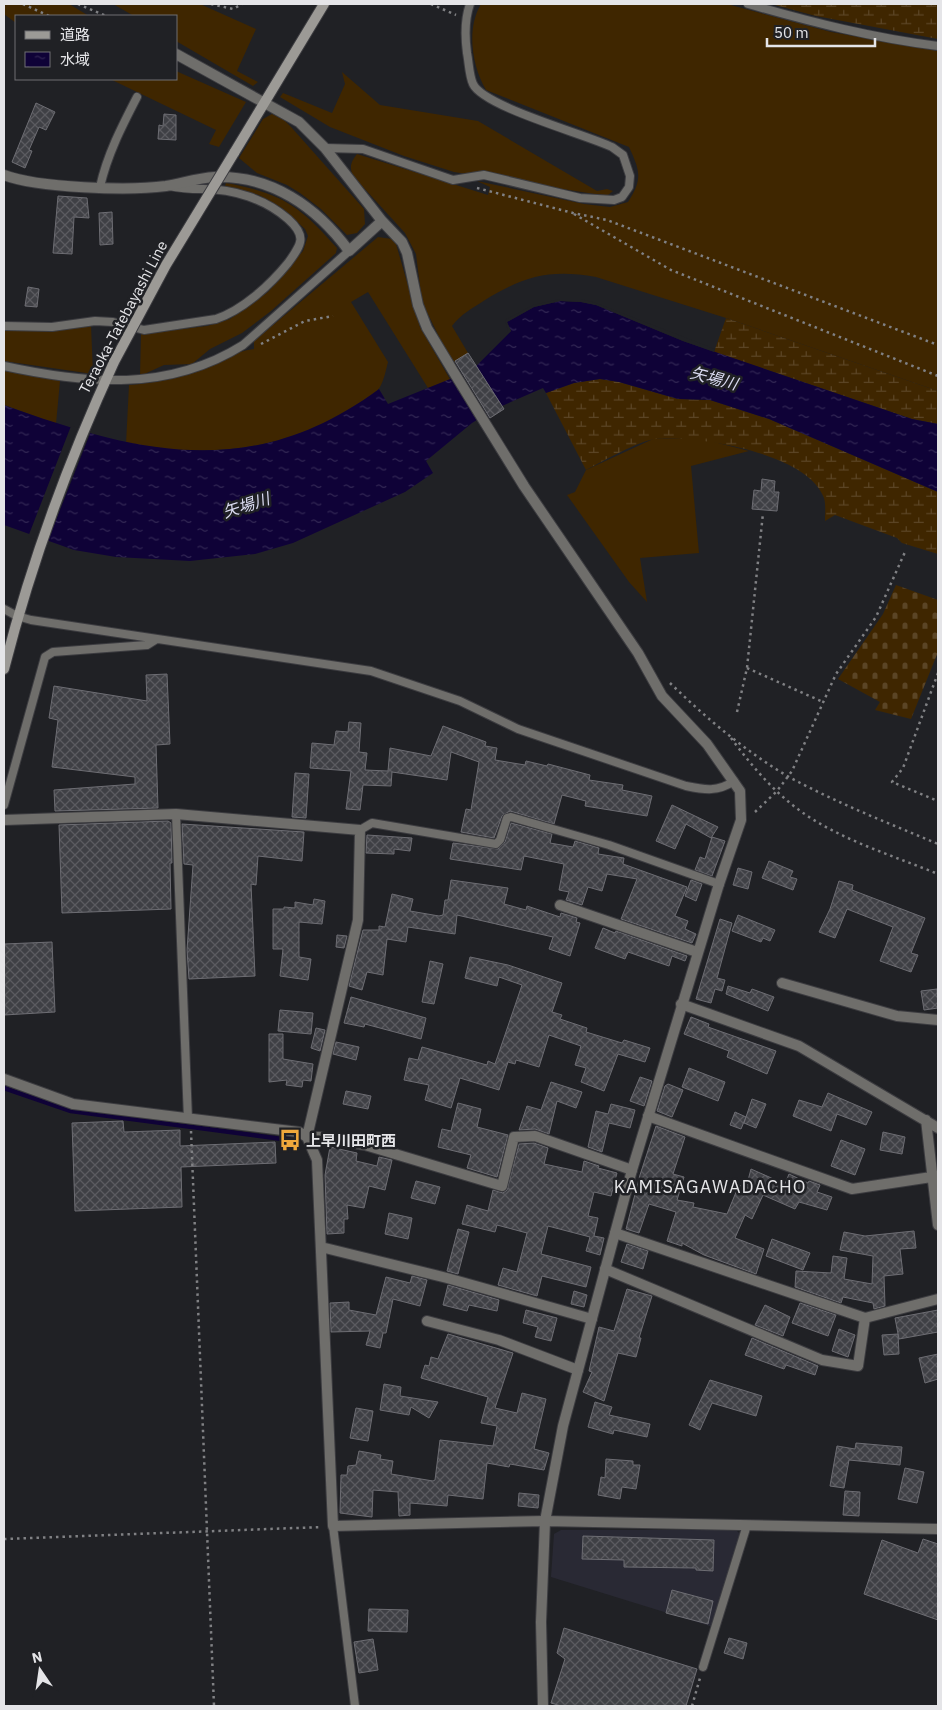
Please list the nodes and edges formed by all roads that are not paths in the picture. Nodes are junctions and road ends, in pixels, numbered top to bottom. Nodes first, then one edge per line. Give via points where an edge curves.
1 (324, 4) edge
2 (470, 4) edge
3 (748, 4) edge
4 (938, 46) edge
5 (178, 55) edge
6 (137, 97) dead end
7 (266, 97) junction
8 (325, 148) junction
9 (4, 175) edge
10 (167, 186) junction
11 (100, 187) junction
12 (382, 221) junction
13 (349, 251) junction
14 (4, 326) edge
15 (4, 366) edge
16 (106, 380) junction
17 (4, 609) edge
18 (17, 616) junction
19 (155, 640) junction
20 (4, 669) edge
21 (734, 781) junction
22 (4, 805) edge
23 (176, 814) junction
24 (4, 820) edge
25 (360, 830) junction
26 (719, 884) junction
27 (560, 905) dead end
28 (697, 952) junction
29 (782, 983) dead end
30 (681, 1004) junction
31 (938, 1020) edge
32 (4, 1079) edge
33 (648, 1116) junction
34 (188, 1120) junction
35 (926, 1120) junction
36 (938, 1128) edge
37 (306, 1137) junction
38 (632, 1170) junction
39 (936, 1176) edge
40 (938, 1225) edge
41 (614, 1233) junction
42 (321, 1247) junction
43 (605, 1269) junction
44 (938, 1299) edge
45 (865, 1318) junction
46 (592, 1319) junction
47 (427, 1321) dead end
48 (578, 1370) junction
49 (545, 1521) junction
50 (747, 1525) junction
51 (333, 1526) junction
52 (938, 1529) edge
53 (703, 1666) road end
54 (355, 1706) edge
55 (543, 1706) edge

1 - 7 main road, Teraoka-Tatebayashi Line
2 - 8 lane via 466,49 473,84 499,104 612,147 623,155 630,176 629,187 622,198 580,198 484,175 453,180 362,149
3 - 4 lane via 824,26
5 - 7 street
6 - 11 lane via 117,138
7 - 8 street via 299,122
7 - 16 main road, Teraoka-Tatebayashi Line, bridge via 166,265
8 - 12 street
9 - 11 street via 21,180
10 - 11 street
10 - 13 street via 215,177 256,181 291,196 309,208
10 - 14 lane via 255,198 280,212 296,226 301,235 299,246 267,286 226,316 216,319 144,330 95,321 52,327
12 - 13 street
12 - 21 street via 402,242 427,328 524,486 638,653 662,696 708,744
13 - 16 lane via 243,345 215,360 169,376 130,381
15 - 16 lane
16 - 18 main road, Teraoka-Tatebayashi Line via 57,495
17 - 18 lane
18 - 19 lane
18 - 20 main road, Teraoka-Tatebayashi Line
19 - 21 lane via 371,671 460,701 518,729 686,786 705,790 723,788
19 - 22 lane via 147,645 53,652 45,656
21 - 26 street via 740,791 742,814
23 - 24 street
23 - 25 street
23 - 34 lane
25 - 26 lane via 372,824 496,844 507,818 511,817 609,845
25 - 37 street via 358,920
26 - 28 street
27 - 28 street
28 - 30 street
29 - 31 street via 896,1016
30 - 33 street
30 - 35 street via 800,1046
32 - 34 street via 73,1104
33 - 38 street
33 - 39 street via 852,1189
34 - 37 street via 299,1132
35 - 36 street
35 - 39 street
37 - 38 street via 365,1145 502,1186 514,1137 535,1136
37 - 42 street via 317,1160
38 - 41 street
39 - 40 street
41 - 43 street
41 - 45 street
42 - 46 street
42 - 51 street
43 - 45 street via 822,1360 858,1366
43 - 46 street
44 - 45 street
46 - 48 street
47 - 48 street via 498,1340
48 - 49 street via 563,1426
49 - 50 street
49 - 51 street
49 - 55 street via 541,1622
50 - 52 street
50 - 53 lane
51 - 54 lane

